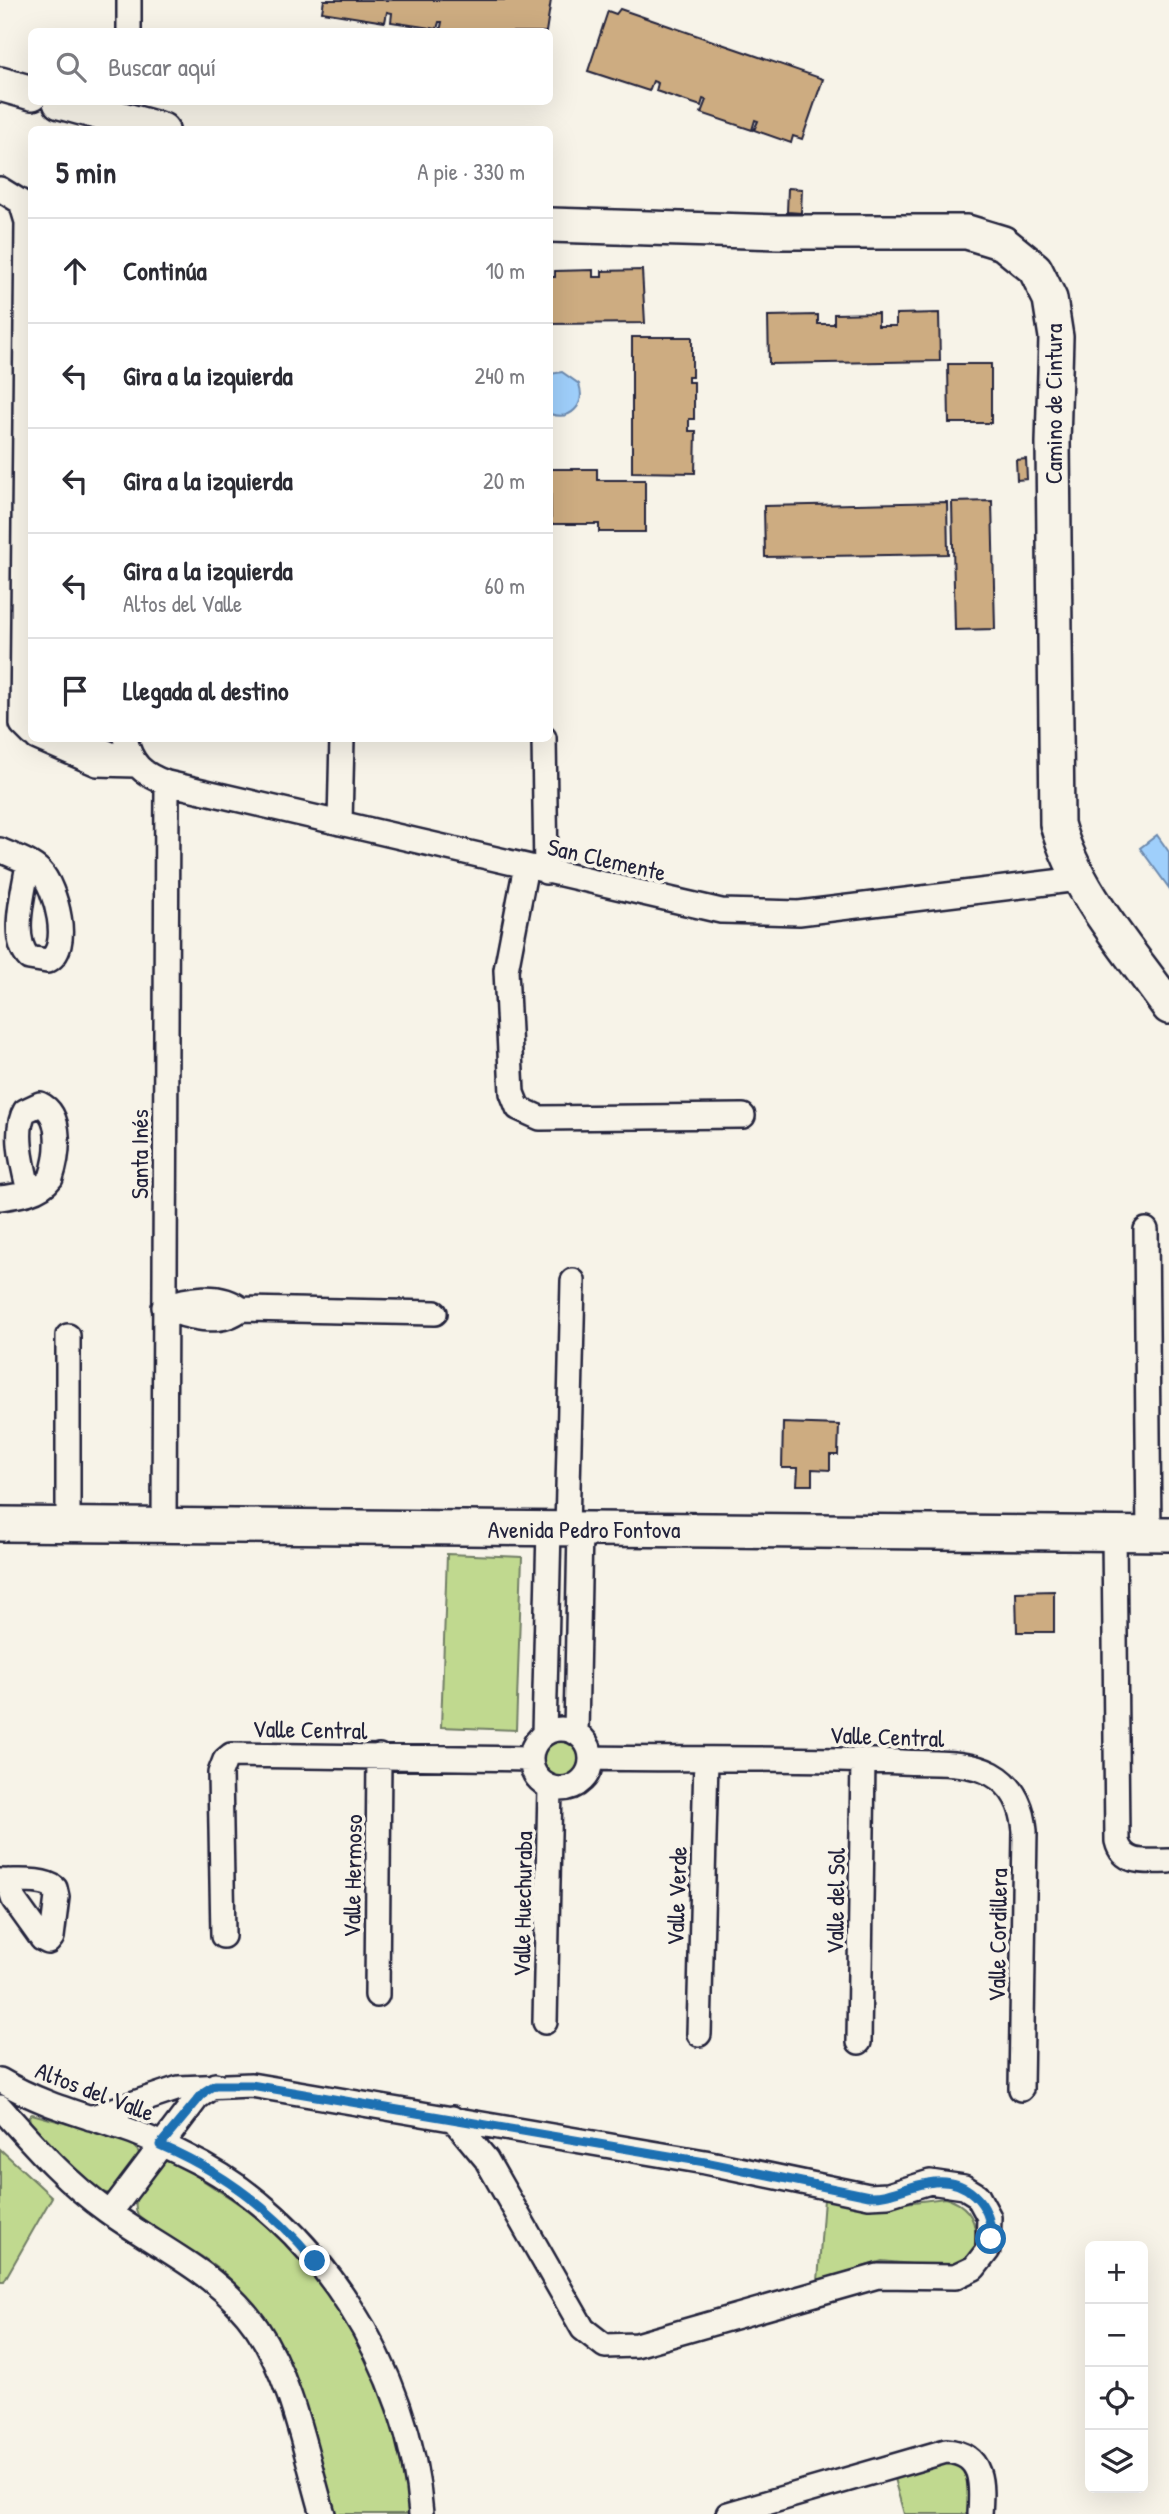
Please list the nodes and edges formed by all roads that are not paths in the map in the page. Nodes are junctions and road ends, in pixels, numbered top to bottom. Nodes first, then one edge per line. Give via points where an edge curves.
1 (129, 0) edge
2 (128, 28) edge
3 (0, 85) edge
4 (28, 92) edge
5 (73, 105) edge
6 (127, 117) edge
7 (151, 126) edge
8 (0, 189) edge
9 (553, 225) edge
10 (28, 349) edge
11 (0, 715) edge
12 (28, 729) edge
13 (54, 742) edge
14 (84, 742) edge
15 (126, 742) edge
16 (342, 742) edge
17 (544, 742) edge
18 (135, 765) junction
19 (167, 783) junction
20 (341, 823) junction
21 (0, 849) edge
22 (28, 863) dead end
23 (536, 869) junction
24 (1079, 879) junction
25 (1169, 1007) edge
26 (743, 1116) dead end
27 (29, 1191) dead end
28 (0, 1198) edge
29 (1146, 1230) dead end
30 (573, 1281) dead end
31 (164, 1307) junction
32 (435, 1313) dead end
33 (68, 1336) dead end
34 (0, 1524) edge
35 (68, 1525) junction
36 (164, 1525) junction
37 (565, 1529) junction
38 (1114, 1533) junction
39 (1159, 1534) edge
40 (576, 1732) junction
41 (544, 1733) junction
42 (379, 1756) junction
43 (592, 1758) junction
44 (531, 1759) junction
45 (706, 1760) junction
46 (863, 1760) junction
47 (1008, 1786) joint
48 (550, 1787) junction
49 (1169, 1861) edge
50 (223, 1936) dead end
51 (377, 1995) dead end
52 (545, 2022) dead end
53 (699, 2034) dead end
54 (859, 2042) dead end
55 (0, 2080) edge
56 (215, 2085) junction
57 (1021, 2089) dead end
58 (0, 2107) edge
59 (90, 2118) junction
60 (452, 2118) junction
61 (496, 2125) junction
62 (160, 2145) junction
63 (480, 2152) junction
64 (110, 2213) junction
65 (323, 2514) edge
66 (421, 2514) edge
67 (727, 2514) edge
68 (980, 2514) edge

1 - 2 street
3 - 4 street
5 - 6 street
6 - 7 street
8 - 10 street via 21,202 27,222
9 - 24 street, Camino de Cintura via 967,232 1003,243 1034,269 1049,299 1056,337 1055,802 1063,846
11 - 12 street
13 - 18 street via 97,764
14 - 18 street, San Clemente
15 - 18 street
16 - 20 street
17 - 23 street
18 - 19 street, San Clemente
19 - 20 street, San Clemente
19 - 31 street, Santa Inés
20 - 23 street, San Clemente
21 - 22 street
23 - 24 street, San Clemente via 700,908 771,914
23 - 26 street via 506,970 512,1093 518,1108 540,1118
24 - 25 street, Camino de Cintura
27 - 28 street
29 - 39 street
30 - 37 street
31 - 32 street via 204,1318 224,1318 241,1309
31 - 36 street, Santa Inés
33 - 35 street
34 - 35 street, Avenida Pedro Fontova
35 - 36 street, Avenida Pedro Fontova
36 - 37 street, Avenida Pedro Fontova
37 - 38 street, Avenida Pedro Fontova
37 - 40 street
37 - 41 street
38 - 39 street, Avenida Pedro Fontova
38 - 49 street via 1117,1841 1122,1854 1132,1860
40 - 41 street via 560,1728
40 - 43 street via 587,1743
41 - 44 street via 533,1747
42 - 44 street, Valle Central
42 - 50 street, Valle Central via 238,1754 225,1760 220,1773
42 - 51 street, Valle Hermoso
43 - 45 street, Valle Central
43 - 48 street via 582,1781 567,1788
44 - 48 street via 536,1776
45 - 46 street, Valle Central
45 - 53 street, Valle Verde
46 - 47 street, Valle Central via 970,1767 990,1773
46 - 54 street, Valle del Sol
47 - 57 street, Valle Cordillera via 1020,1804 1025,1831
48 - 52 street, Valle Huechuraba
55 - 59 street, Altos del Valle via 33,2099
56 - 59 street via 167,2091
56 - 60 street via 251,2085
56 - 62 street via 197,2098
58 - 64 street via 61,2175
59 - 62 street, Altos del Valle
60 - 61 street
60 - 63 street
61 - 63 street via 495,2142
61 - 63 street via 869,2196 930,2182 950,2183 977,2195 989,2217 991,2239 981,2260 955,2277 878,2276 615,2348 597,2342 583,2329
62 - 64 street
62 - 66 street, Altos del Valle via 188,2157 255,2201 296,2239 337,2288 393,2391 410,2446
64 - 65 street via 208,2275 258,2329 281,2374
67 - 68 street via 946,2451 963,2454 977,2466 982,2485

